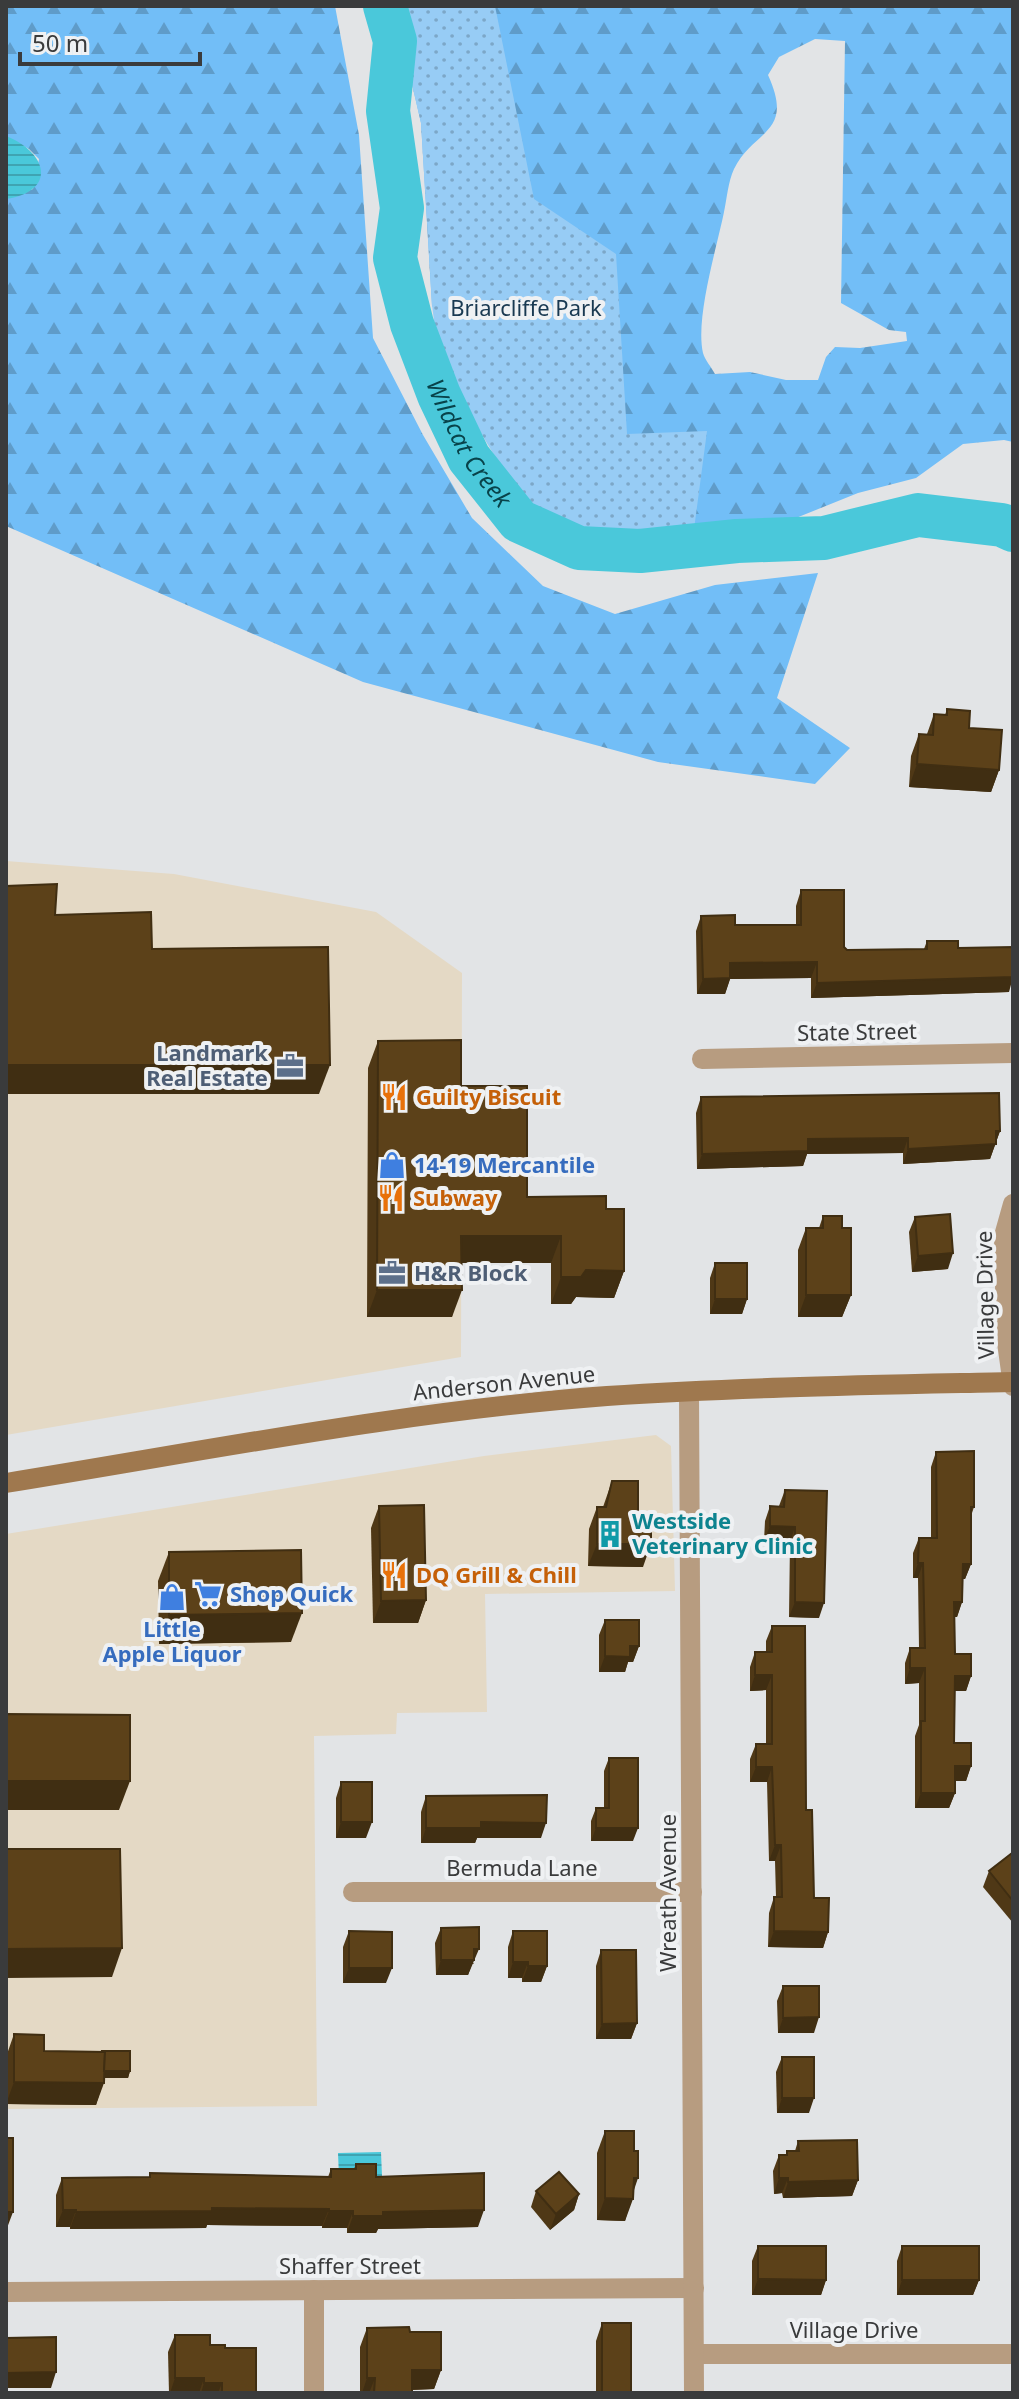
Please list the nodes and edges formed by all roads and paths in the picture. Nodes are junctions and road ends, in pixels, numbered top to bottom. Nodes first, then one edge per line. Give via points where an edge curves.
1 (1013, 1053) edge
2 (702, 1059) dead end
3 (1013, 1204) edge
4 (1013, 1384) edge
5 (689, 1392) junction
6 (6, 1483) edge
7 (353, 1892) dead end
8 (692, 1892) junction
9 (694, 2288) junction
10 (314, 2290) junction
11 (6, 2292) edge
12 (694, 2354) junction
13 (1013, 2354) edge
14 (314, 2393) edge
15 (694, 2393) edge

1 - 2 street, State Street
3 - 4 street, Village Drive via 1004,1236 1006,1335
4 - 5 main road, Anderson Avenue
5 - 6 main road, Anderson Avenue via 394,1420
5 - 8 street, Wreath Avenue
7 - 8 street, Bermuda Lane
8 - 9 street, Wreath Avenue
9 - 10 street, Shaffer Street
9 - 12 street, Wreath Avenue
10 - 11 street, Shaffer Street
10 - 14 street
12 - 13 street, Village Drive
12 - 15 street, Wreath Avenue

